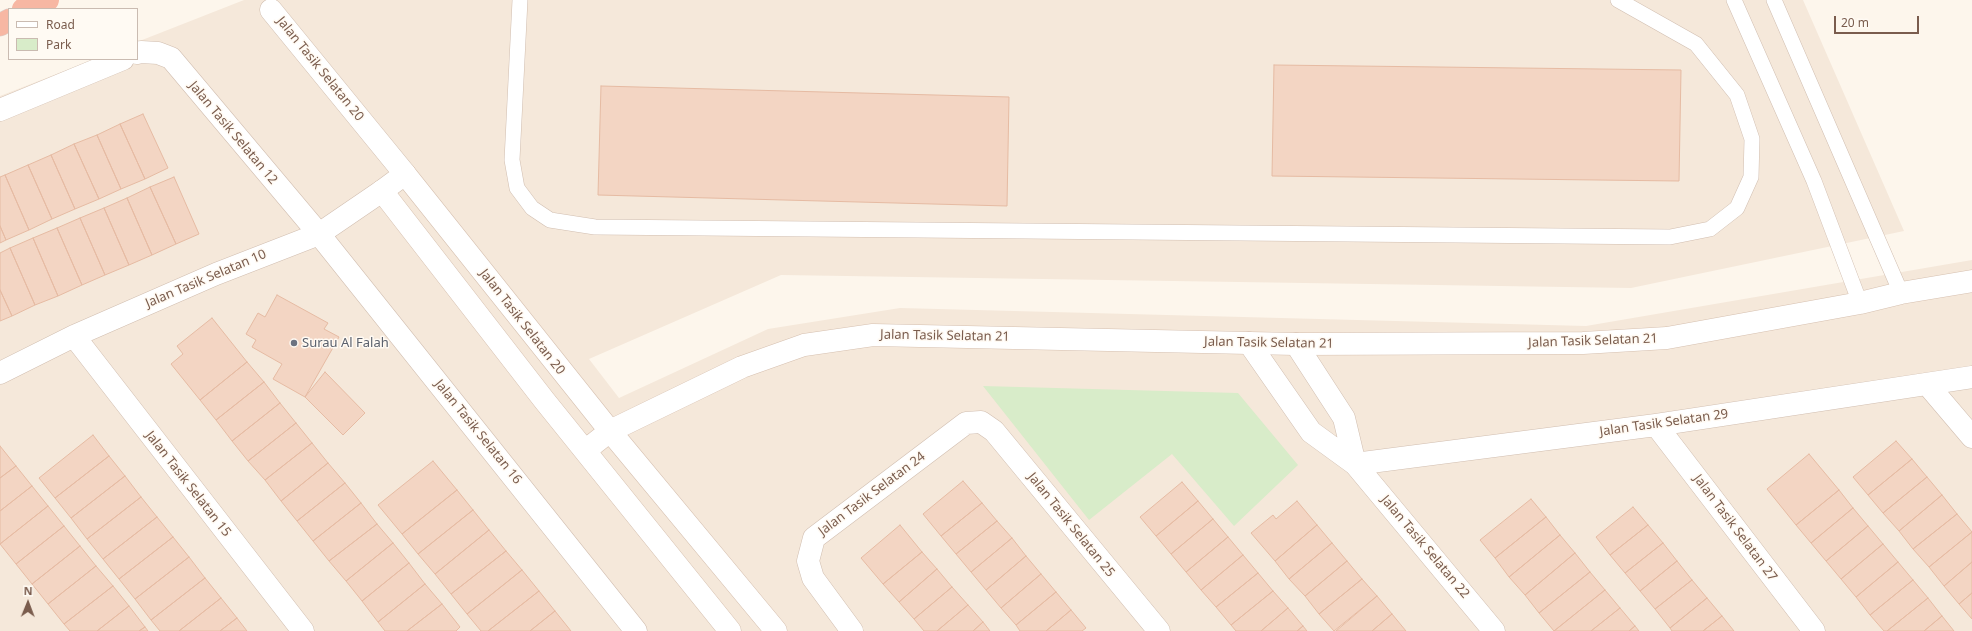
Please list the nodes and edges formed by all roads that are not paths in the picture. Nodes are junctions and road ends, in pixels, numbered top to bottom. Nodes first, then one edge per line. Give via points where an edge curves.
1 (48, 0) edge
2 (520, 0) edge
3 (1618, 0) edge
4 (1734, 0) edge
5 (1774, 0) edge
6 (26, 8) edge
7 (33, 8) edge
8 (272, 10) dead end
9 (138, 53) edge
10 (121, 60) edge
11 (0, 110) edge
12 (405, 174) junction
13 (382, 191) junction
14 (319, 234) junction
15 (1972, 281) edge
16 (1901, 293) junction
17 (1860, 303) junction
18 (74, 336) junction
19 (1249, 343) junction
20 (1296, 344) junction
21 (0, 373) edge
22 (1972, 377) edge
23 (570, 382) junction
24 (1927, 384) junction
25 (544, 400) junction
26 (981, 422) joint
27 (1656, 425) junction
28 (610, 431) junction
29 (1972, 438) edge
30 (586, 450) junction
31 (1355, 464) junction
32 (303, 631) edge
33 (636, 631) edge
34 (730, 631) edge
35 (776, 631) edge
36 (852, 631) edge
37 (1159, 631) edge
38 (1494, 631) edge
39 (1814, 631) edge

1 - 6 highway, bridge
1 - 7 highway
2 - 3 lane via 512,160 517,188 532,208 550,220 595,227 1670,237 1710,229 1737,208 1751,176 1752,139 1737,95 1696,44
4 - 17 lane via 1814,181
5 - 16 lane
8 - 12 street, Jalan Tasik Selatan 20
9 - 14 street, Jalan Tasik Selatan 12 via 158,53 171,58
10 - 11 street
12 - 13 street, Jalan Tasik Selatan 10
12 - 23 street, Jalan Tasik Selatan 20
13 - 14 street, Jalan Tasik Selatan 10
13 - 25 street
14 - 18 street, Jalan Tasik Selatan 10 via 216,274
14 - 33 street, Jalan Tasik Selatan 16
15 - 16 street, Jalan Tasik Selatan 21
16 - 17 street, Jalan Tasik Selatan 21
17 - 20 street, Jalan Tasik Selatan 21 via 1667,338 1583,343
18 - 21 street, Jalan Tasik Selatan 10
18 - 32 street, Jalan Tasik Selatan 15
19 - 20 street, Jalan Tasik Selatan 21
19 - 28 street, Jalan Tasik Selatan 21 via 873,335 804,345 742,367
19 - 31 street, Jalan Tasik Selatan 22 via 1311,432
20 - 31 street, Jalan Tasik Selatan 22 via 1344,418
22 - 24 street, Jalan Tasik Selatan 29
23 - 25 street
23 - 28 street, Jalan Tasik Selatan 20
24 - 27 street, Jalan Tasik Selatan 29
24 - 29 street
25 - 30 street
26 - 36 street, Jalan Tasik Selatan 24 via 966,423 814,538 808,560 813,578
26 - 37 street, Jalan Tasik Selatan 25 via 994,431
27 - 31 street, Jalan Tasik Selatan 29
27 - 39 street, Jalan Tasik Selatan 27
28 - 30 street, Jalan Tasik Selatan 21
28 - 35 street, Jalan Tasik Selatan 20
30 - 34 street
31 - 38 street, Jalan Tasik Selatan 22

